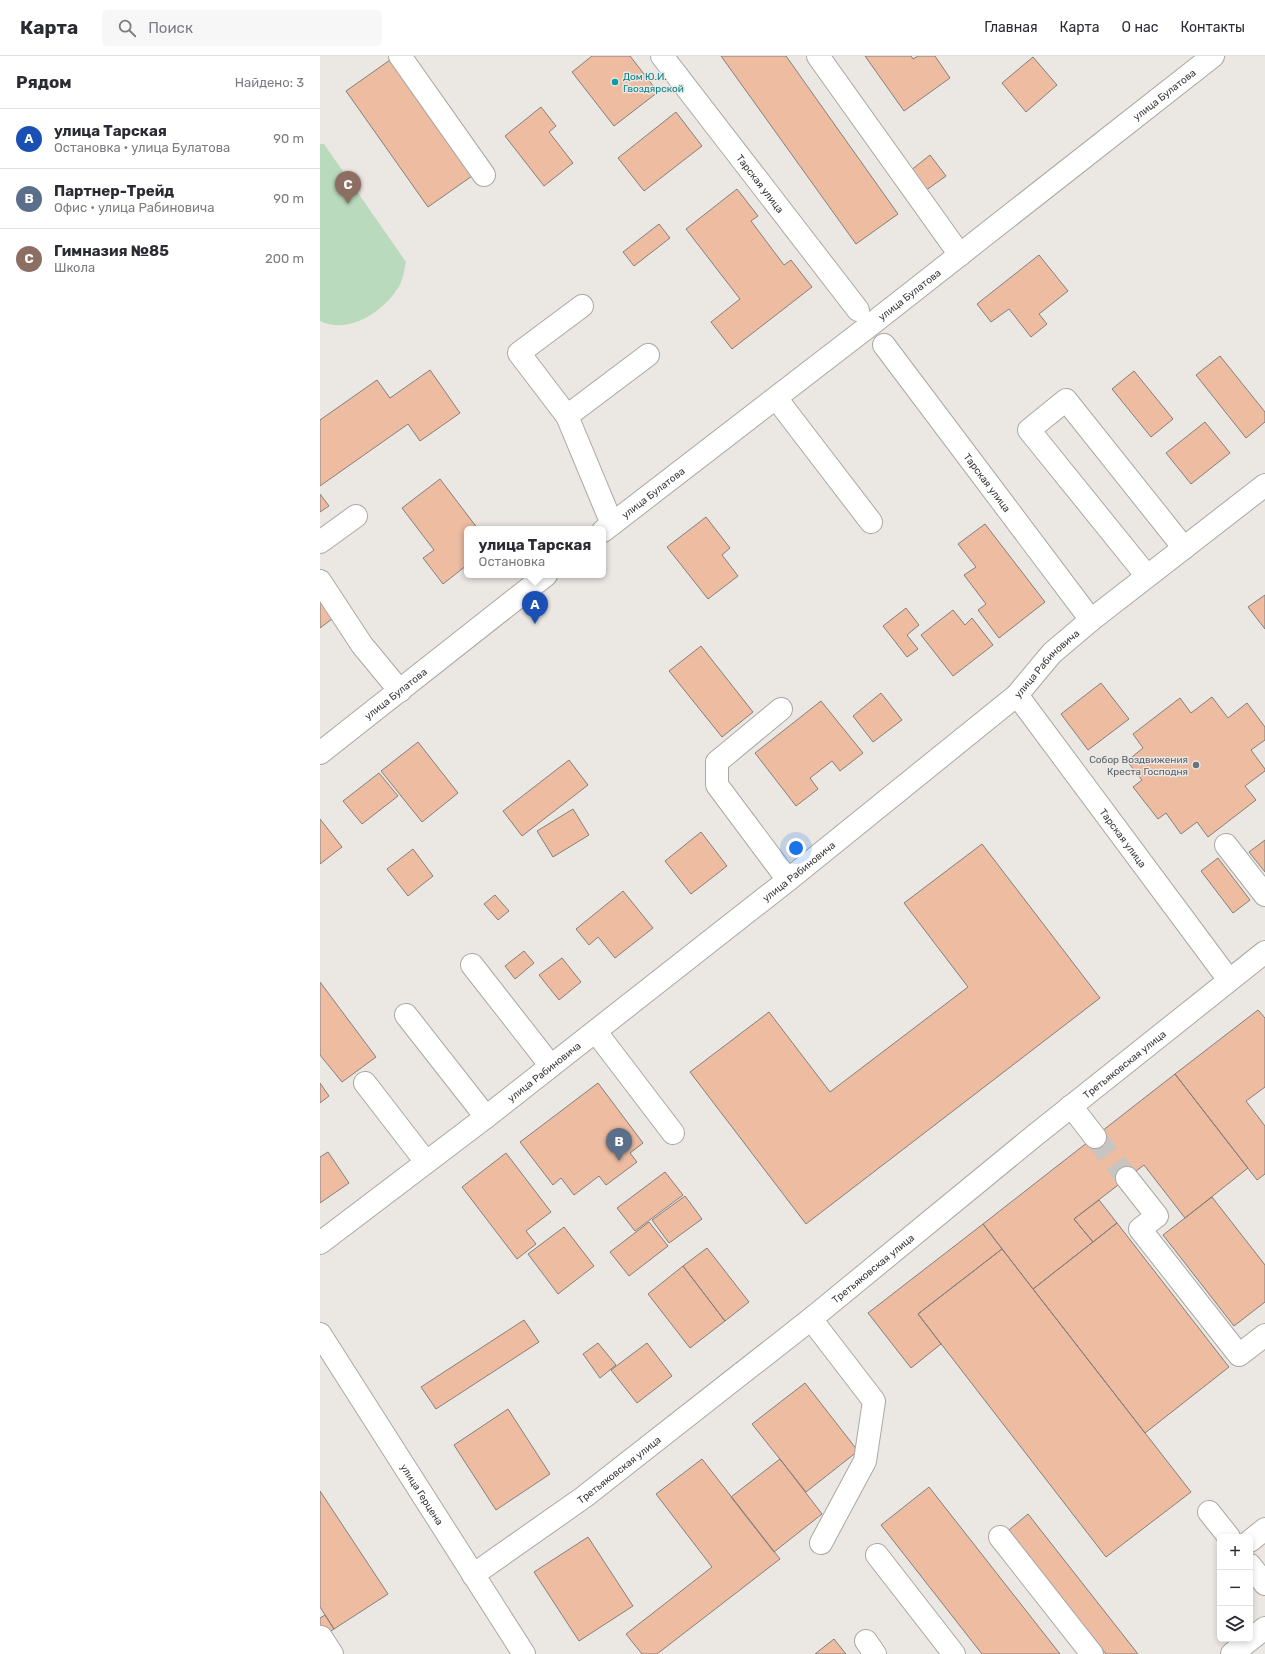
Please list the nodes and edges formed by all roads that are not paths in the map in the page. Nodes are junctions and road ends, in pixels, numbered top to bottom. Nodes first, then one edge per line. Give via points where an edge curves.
1 (400, 56) edge
2 (662, 56) edge
3 (818, 56) edge
4 (1213, 56) edge
5 (484, 175) dead end
6 (960, 255) junction
7 (582, 306) dead end
8 (858, 310) dead end
9 (884, 346) dead end
10 (648, 355) dead end
11 (776, 398) junction
12 (567, 416) junction
13 (1265, 485) edge
14 (356, 516) dead end
15 (872, 522) dead end
16 (608, 527) edge
17 (320, 542) edge
18 (1184, 548) junction
19 (1147, 576) junction
20 (542, 578) edge
21 (320, 581) edge
22 (1091, 620) junction
23 (400, 691) junction
24 (1017, 695) junction
25 (781, 709) dead end
26 (320, 753) edge
27 (1226, 845) dead end
28 (788, 880) junction
29 (1265, 895) edge
30 (1265, 952) edge
31 (472, 965) dead end
32 (1229, 980) junction
33 (406, 1015) dead end
34 (596, 1032) junction
35 (551, 1066) junction
36 (365, 1083) dead end
37 (1071, 1106) junction
38 (486, 1117) junction
39 (673, 1133) dead end
40 (1095, 1137) tunnel mouth
41 (426, 1162) junction
42 (1127, 1178) tunnel mouth
43 (320, 1243) edge
44 (812, 1320) junction
45 (320, 1334) edge
46 (1265, 1335) edge
47 (1209, 1512) dead end
48 (1265, 1529) edge
49 (1227, 1534) edge
50 (1000, 1537) dead end
51 (1253, 1539) edge
52 (821, 1543) dead end
53 (877, 1555) dead end
54 (1253, 1569) edge
55 (472, 1575) junction
56 (1265, 1584) edge
57 (1265, 1628) edge
58 (518, 1652) edge
59 (954, 1654) edge
60 (1092, 1654) edge
61 (1232, 1654) edge

1 - 5 street
2 - 8 street, Тарская улица
3 - 6 street
4 - 6 street, улица Булатова
6 - 11 street, улица Булатова
7 - 12 street via 519,353
9 - 22 street, Тарская улица
10 - 12 street
11 - 15 street
11 - 16 street, улица Булатова
12 - 16 street
13 - 18 street, улица Рабиновича
14 - 17 street
18 - 19 street, улица Рабиновича
18 - 19 street via 1066,400 1030,430
19 - 22 street, улица Рабиновича
20 - 23 street, улица Булатова
21 - 23 street via 362,645
22 - 24 street, улица Рабиновича via 1052,653
23 - 26 street, улица Булатова
24 - 28 street, улица Рабиновича
24 - 32 street, Тарская улица
25 - 28 street via 717,762 717,785
27 - 29 street
28 - 34 street, улица Рабиновича
30 - 32 street, Третьяковская улица
31 - 35 street
32 - 37 street, Третьяковская улица
33 - 38 street
34 - 35 street, улица Рабиновича
34 - 39 street
35 - 38 street, улица Рабиновича
36 - 41 street
37 - 40 street
37 - 44 street, Третьяковская улица
38 - 41 street, улица Рабиновича
41 - 43 street, улица Рабиновича
42 - 46 street via 1157,1216 1140,1229 1238,1355
44 - 52 street via 874,1401 865,1461
44 - 55 street, Третьяковская улица via 584,1497
45 - 55 street, улица Герцена
47 - 49 street
48 - 51 street
50 - 60 street
53 - 59 street
54 - 56 street
55 - 58 street, улица Герцена
57 - 61 street

